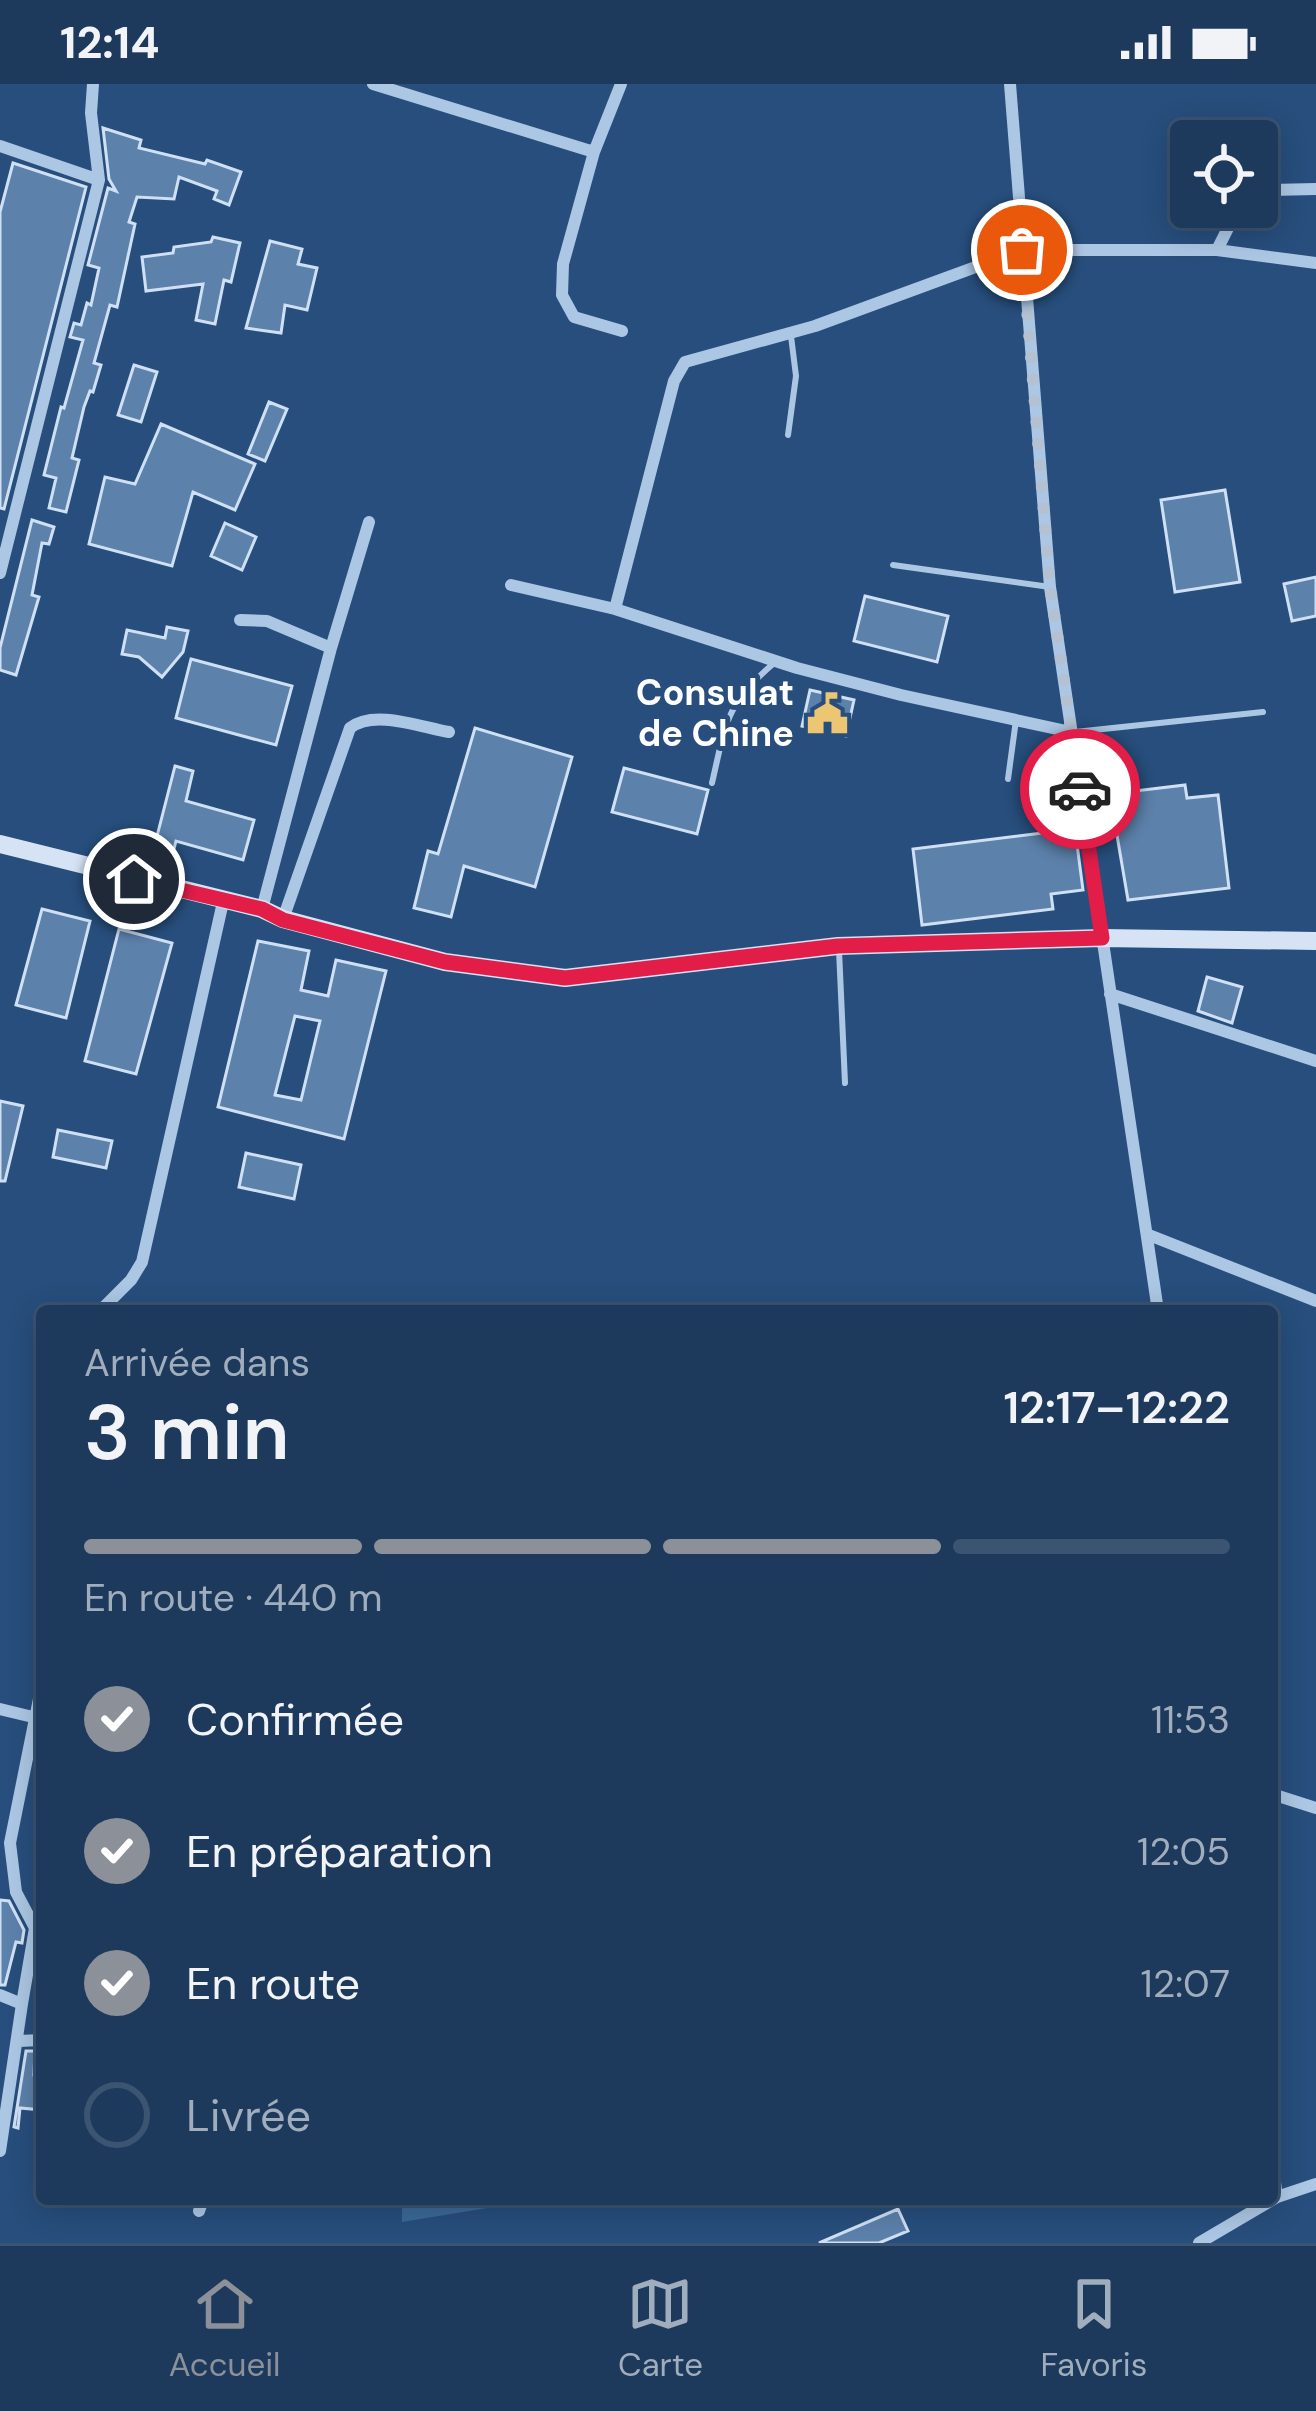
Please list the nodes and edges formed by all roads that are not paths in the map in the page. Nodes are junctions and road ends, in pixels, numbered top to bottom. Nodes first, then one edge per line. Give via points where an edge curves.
1 (92, 84) edge
2 (373, 84) edge
3 (621, 84) edge
4 (1010, 84) edge
5 (0, 146) edge
6 (594, 152) junction
7 (98, 180) junction
8 (1316, 189) edge
9 (1278, 190) edge
10 (1228, 228) edge
11 (1022, 250) junction
12 (1217, 250) junction
13 (1316, 263) edge
14 (622, 331) dead end
15 (790, 332) junction
16 (788, 435) dead end
17 (369, 522) dead end
18 (893, 565) dead end
19 (0, 573) edge
20 (511, 585) dead end
21 (1050, 586) junction
22 (615, 609) junction
23 (240, 620) dead end
24 (331, 648) junction
25 (776, 661) junction
26 (1263, 712) dead end
27 (1016, 720) junction
28 (449, 732) dead end
29 (1071, 732) junction
30 (1008, 779) dead end
31 (712, 783) dead end
32 (0, 844) edge
33 (223, 902) junction
34 (262, 909) junction
35 (283, 920) junction
36 (1102, 938) junction
37 (1316, 941) edge
38 (838, 946) junction
39 (1110, 994) junction
40 (1316, 1060) edge
41 (845, 1083) dead end
42 (1149, 1235) junction
43 (1316, 1301) edge
44 (106, 1305) edge
45 (1158, 1305) edge
46 (0, 1709) edge
47 (36, 1718) edge
48 (36, 1727) edge
49 (1278, 1796) edge
50 (1316, 1808) edge
51 (0, 1995) edge
52 (22, 2004) junction
53 (36, 2040) edge
54 (19, 2041) junction
55 (0, 2151) edge
56 (1316, 2184) edge
57 (1278, 2197) edge
58 (1263, 2205) edge
59 (1199, 2243) edge

1 - 7 street
2 - 6 street
3 - 6 street
4 - 11 street
5 - 7 street
6 - 14 street via 562,296 574,317
7 - 19 street
8 - 9 street
10 - 12 street
11 - 12 street
11 - 15 street
11 - 21 street
12 - 13 street
15 - 16 lane via 796,376
15 - 22 street via 685,362
17 - 24 street
18 - 21 lane
20 - 22 street
21 - 29 street
22 - 25 street
23 - 24 street via 267,621
24 - 34 street
25 - 27 street
25 - 31 lane via 727,717
26 - 29 lane
27 - 29 street
27 - 30 lane
28 - 35 street via 380,719 350,728
29 - 36 street
32 - 33 main road
33 - 34 main road
33 - 44 street via 142,1262
34 - 35 main road
35 - 38 main road via 445,962 565,978
36 - 37 main road
36 - 38 main road
36 - 39 street
38 - 41 lane
39 - 40 street
39 - 42 street
42 - 43 street
42 - 45 street
46 - 47 street
48 - 52 street via 10,1843 16,1892 35,1928
49 - 50 street
51 - 52 street
52 - 54 street
53 - 54 street
54 - 55 street
56 - 57 street
58 - 59 street

